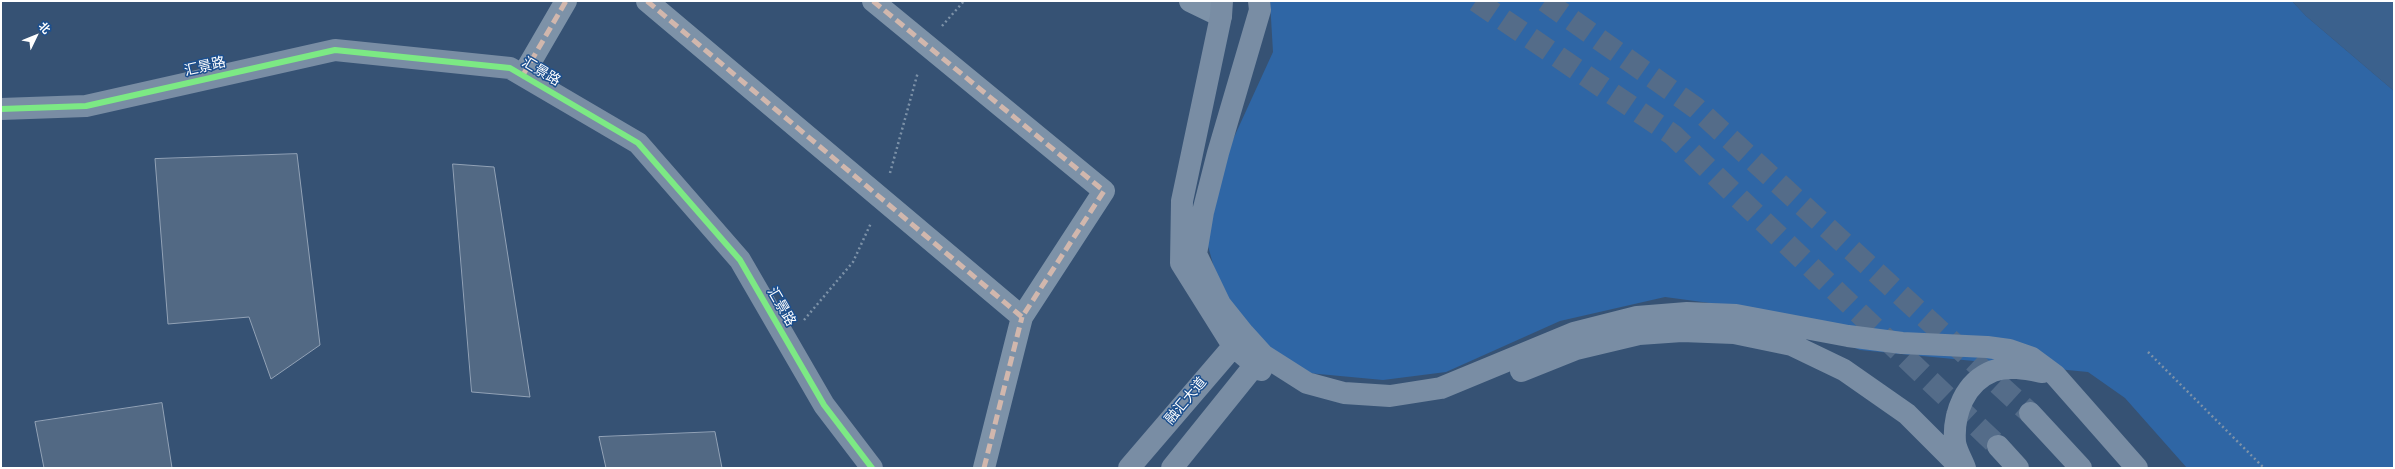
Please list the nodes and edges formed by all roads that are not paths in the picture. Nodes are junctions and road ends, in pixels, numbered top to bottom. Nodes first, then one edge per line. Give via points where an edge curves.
1 (566, 1) edge
2 (647, 1) edge
3 (873, 1) edge
4 (1190, 1) edge
5 (1259, 1) edge
6 (1222, 9) edge
7 (523, 75) junction
8 (1, 109) edge
9 (1022, 317) junction
10 (1238, 340) junction
11 (1259, 361) junction
12 (2055, 375) junction
13 (2030, 413) tunnel mouth
14 (1998, 446) tunnel mouth
15 (872, 468) edge
16 (984, 468) edge
17 (1130, 468) edge
18 (1172, 468) edge
19 (1961, 468) edge
20 (1965, 468) edge
21 (2018, 468) edge
22 (2081, 468) edge
23 (2137, 468) edge

1 - 7 street
2 - 9 street
3 - 9 street via 1104,191
4 - 6 street
5 - 10 main road via 1260,10 1203,212 1196,254
6 - 10 main road via 1182,201 1181,263
7 - 8 main road, 汇景路 via 510,68 335,50 86,106
7 - 15 main road, 汇景路 via 638,143 740,260 824,405
9 - 16 street
10 - 11 main road
10 - 17 main road, 融汇大道
11 - 12 main road via 1307,383 1344,394 1390,396 1441,388 1574,332 1637,317 1687,313 1736,315 1848,336 1902,343 2009,350 2032,358
11 - 18 main road
11 - 19 main road via 1301,395 1343,409 1394,410 1439,403 1576,349 1639,334 1682,331 1734,333 1792,345 1844,370 1907,414
12 - 20 main road via 2023,368 2007,368 1994,370 1979,378 1961,402 1955,422 1955,444
12 - 23 main road
13 - 22 main road
14 - 21 main road

